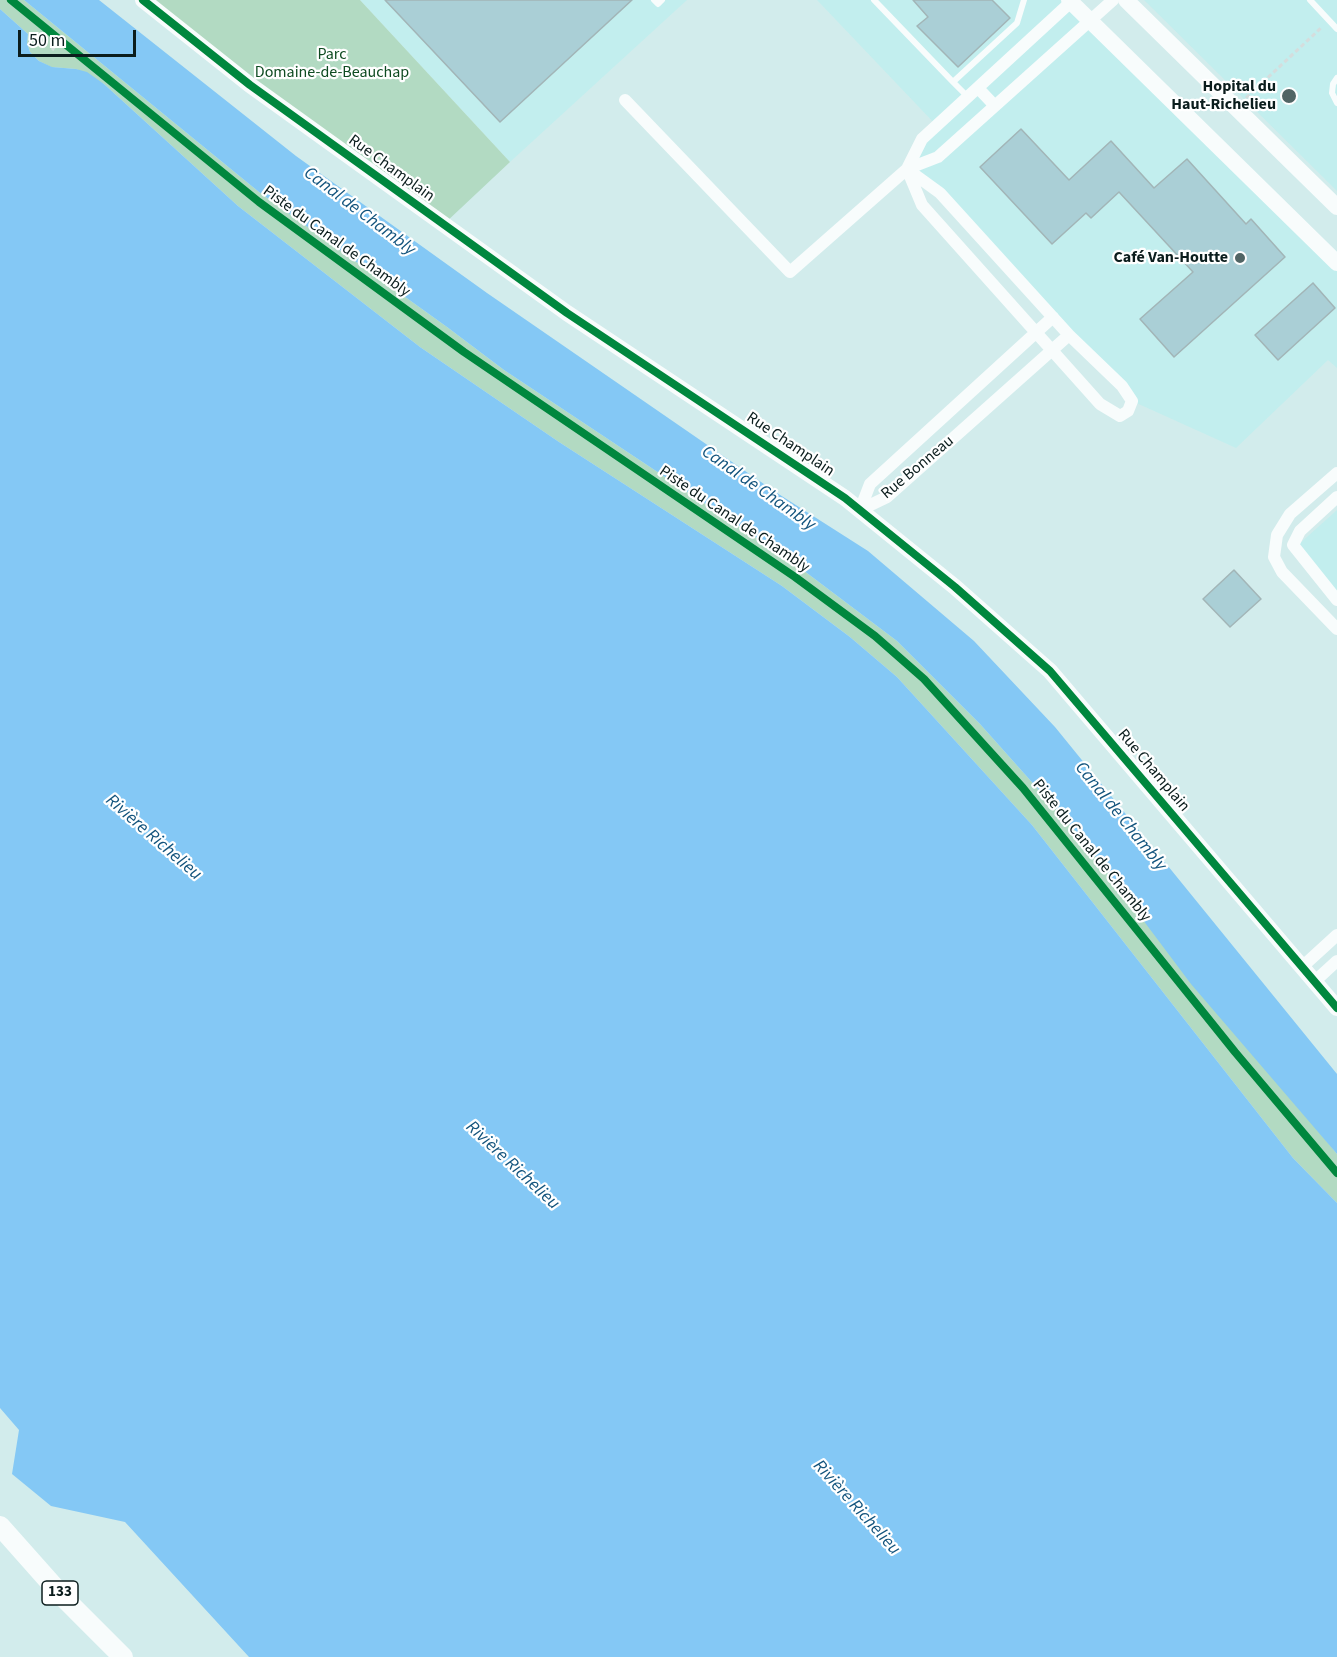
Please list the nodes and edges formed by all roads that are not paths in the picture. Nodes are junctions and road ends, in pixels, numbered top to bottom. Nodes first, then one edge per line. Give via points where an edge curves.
1 (143, 0) edge
2 (654, 0) edge
3 (662, 0) edge
4 (874, 0) edge
5 (1024, 0) edge
6 (1113, 0) edge
7 (1126, 0) edge
8 (1310, 0) edge
9 (1071, 1) edge
10 (1090, 20) junction
11 (1337, 29) edge
12 (1337, 78) edge
13 (953, 82) junction
14 (978, 88) junction
15 (968, 97) junction
16 (625, 100) dead end
17 (1337, 103) edge
18 (995, 106) junction
19 (907, 169) junction
20 (1337, 207) edge
21 (992, 250) junction
22 (1337, 263) edge
23 (976, 266) junction
24 (1053, 317) junction
25 (1035, 332) junction
26 (1069, 335) junction
27 (1052, 349) junction
28 (1337, 473) edge
29 (1337, 497) edge
30 (860, 510) junction
31 (1293, 545) junction
32 (1274, 557) junction
33 (1335, 598) edge
34 (1319, 609) junction
35 (1337, 629) edge
36 (1337, 935) edge
37 (1337, 961) edge
38 (1302, 967) junction
39 (1314, 981) junction
40 (1337, 1008) edge
41 (0, 1526) edge
42 (123, 1657) edge

1 - 30 street, Rue Champlain via 250,85 567,313
2 - 3 lane via 658,4
4 - 13 lane
5 - 13 lane via 1017,23
6 - 10 street
7 - 20 street
8 - 11 lane
9 - 10 street
9 - 14 street
10 - 18 street
10 - 22 street
12 - 17 lane via 1332,93
13 - 15 lane
14 - 15 street
14 - 18 street
15 - 19 street via 922,140
16 - 19 street via 790,272
18 - 19 street via 938,158
19 - 21 street via 940,193
19 - 23 street via 922,205
21 - 23 street
21 - 24 street
23 - 25 street
24 - 25 street, Rue Bonneau
24 - 26 street
25 - 27 street
25 - 30 street, Rue Bonneau via 870,484
26 - 27 street, Rue Bonneau
26 - 27 street via 1122,386 1132,401 1128,411 1120,416 1100,404
27 - 30 street, Rue Bonneau via 887,497
28 - 32 street via 1290,514 1277,535
29 - 31 street via 1300,531
30 - 38 street, Rue Champlain via 955,587 1050,672
31 - 32 street
31 - 33 street
32 - 34 street via 1282,572
33 - 34 street
34 - 35 street
36 - 38 street
37 - 39 street
38 - 39 street, Rue Champlain
39 - 40 street, Rue Champlain
41 - 42 main road, 133

